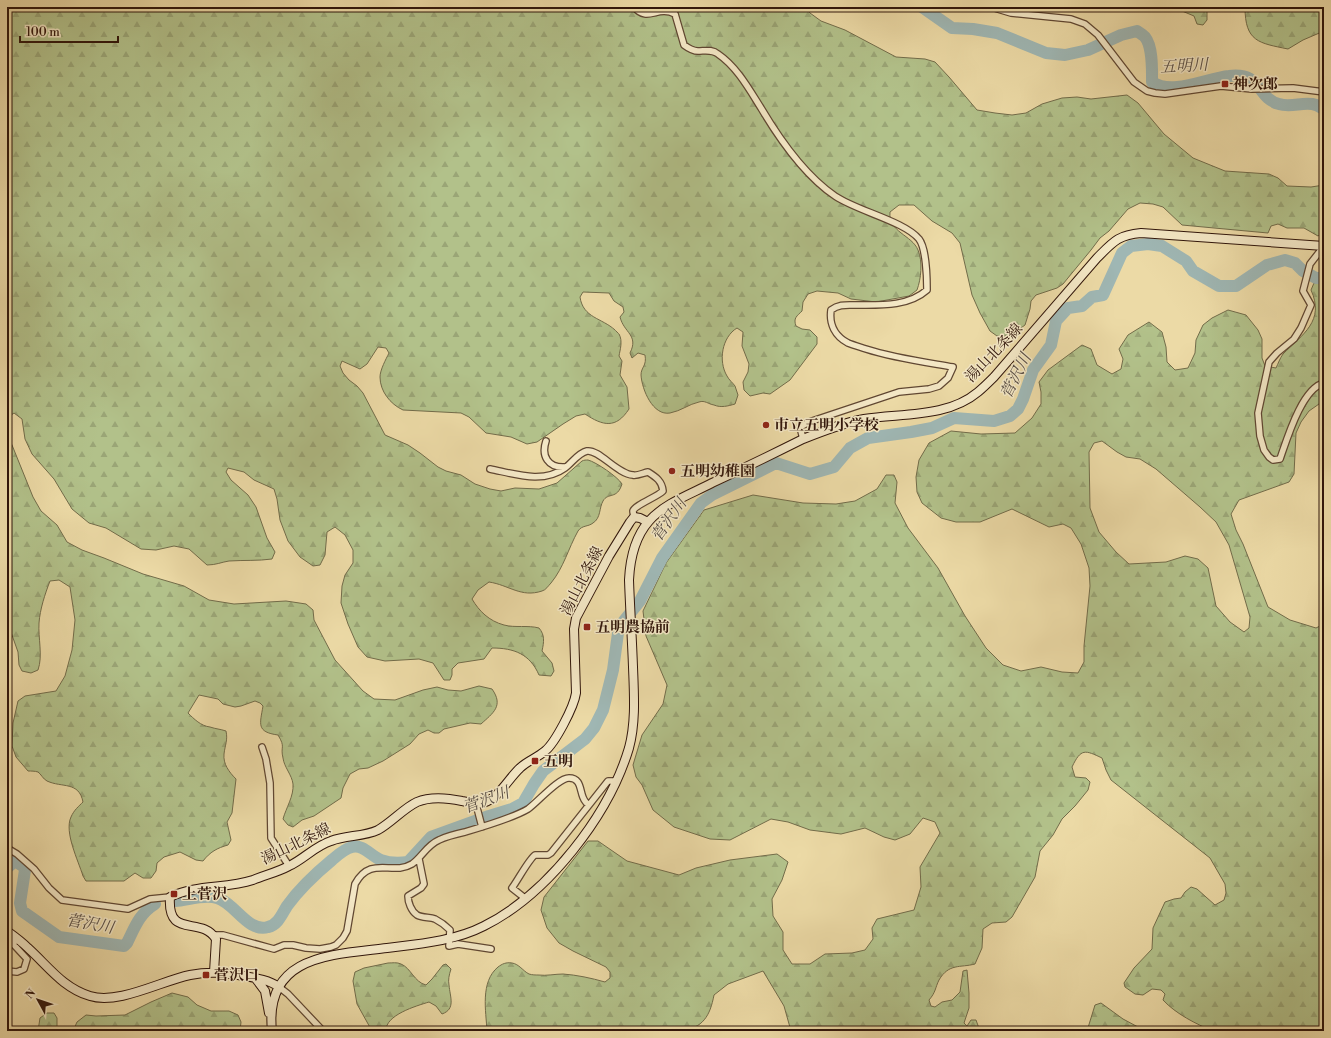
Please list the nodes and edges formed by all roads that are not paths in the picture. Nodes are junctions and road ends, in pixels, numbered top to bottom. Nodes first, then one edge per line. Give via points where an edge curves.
1 (634, 7) edge
2 (991, 7) edge
3 (1324, 92) edge
4 (1324, 246) edge
5 (1324, 383) edge
6 (803, 439) junction
7 (546, 441) dead end
8 (566, 467) junction
9 (490, 469) dead end
10 (634, 518) junction
11 (648, 522) junction
12 (262, 747) dead end
13 (616, 782) junction
14 (476, 804) junction
15 (589, 805) junction
16 (481, 825) junction
17 (7, 848) edge
18 (419, 859) junction
19 (290, 866) junction
20 (170, 896) junction
21 (526, 899) junction
22 (10, 933) edge
23 (214, 935) junction
24 (450, 938) junction
25 (491, 949) dead end
26 (7, 971) edge
27 (214, 972) junction
28 (256, 979) junction
29 (279, 987) junction
30 (271, 1018) junction
31 (272, 1031) edge
32 (323, 1031) edge

1 - 6 street via 645,14 667,10 675,14 684,45 697,51 708,50 717,53 735,69 790,152 809,174 835,196 904,227 919,239 923,251 927,290 920,296 904,302 884,305 837,305 831,310 830,317 837,334 848,343 877,352 953,367 948,378 939,386 899,392 809,422 800,427
2 - 3 street via 1011,13 1071,19 1085,24 1098,35 1134,82 1147,91 1165,94 1221,86 1252,89 1293,88
4 - 5 street via 1310,264 1303,291 1311,305 1301,328 1294,340 1269,362 1258,413 1264,450 1273,460 1280,459 1304,401 1316,386
4 - 6 main road, 湯山北条線 via 1141,233 1121,237 1097,258 994,377 978,392 943,409 863,419
6 - 11 main road, 湯山北条線 via 673,503
7 - 8 street via 544,456 558,467
8 - 9 street via 554,474 537,477
8 - 10 street via 586,451 592,452 626,474 648,472 655,476 663,486 663,491 636,507 633,511
10 - 11 main road
10 - 14 main road, 湯山北条線 via 609,556 576,618 576,693 571,711 546,751 520,768 496,796
11 - 13 main road, 湯山北条線 via 637,540 630,561 634,705 629,746
12 - 19 street via 270,783 271,838
13 - 15 street via 608,781
13 - 21 main road, 湯山北条線 via 604,807 578,843 552,874
14 - 16 street
14 - 19 main road, 湯山北条線 via 451,799 416,802 377,830 330,841
15 - 16 street via 584,801 578,782 568,778 563,779 527,809
15 - 21 street via 551,853 535,855 529,861 512,888
16 - 18 street via 438,840 431,844
17 - 20 street via 34,869 48,888 62,900 128,909 150,899
18 - 23 street via 401,868 375,868 363,873 355,884 347,931 336,945 331,947 320,949 284,945 274,949 224,935
18 - 24 street via 424,884 408,896 410,905 418,915 430,917 444,924 450,930
19 - 20 main road, 湯山北条線 via 233,885 193,888
20 - 23 main road via 169,908 173,919 207,930
21 - 24 main road, 湯山北条線 via 484,926
22 - 26 street via 14,945 28,959 24,969 17,972
22 - 27 main road via 66,985 91,997 106,999 189,975
23 - 27 main road via 217,944
24 - 25 street via 449,946 458,944
24 - 29 main road, 湯山北条線 via 418,945 317,958 295,969
27 - 28 main road
28 - 29 main road
28 - 30 main road, 湯山北条線 via 265,991
29 - 30 main road, 湯山北条線
29 - 32 street
30 - 31 main road, 湯山北条線

